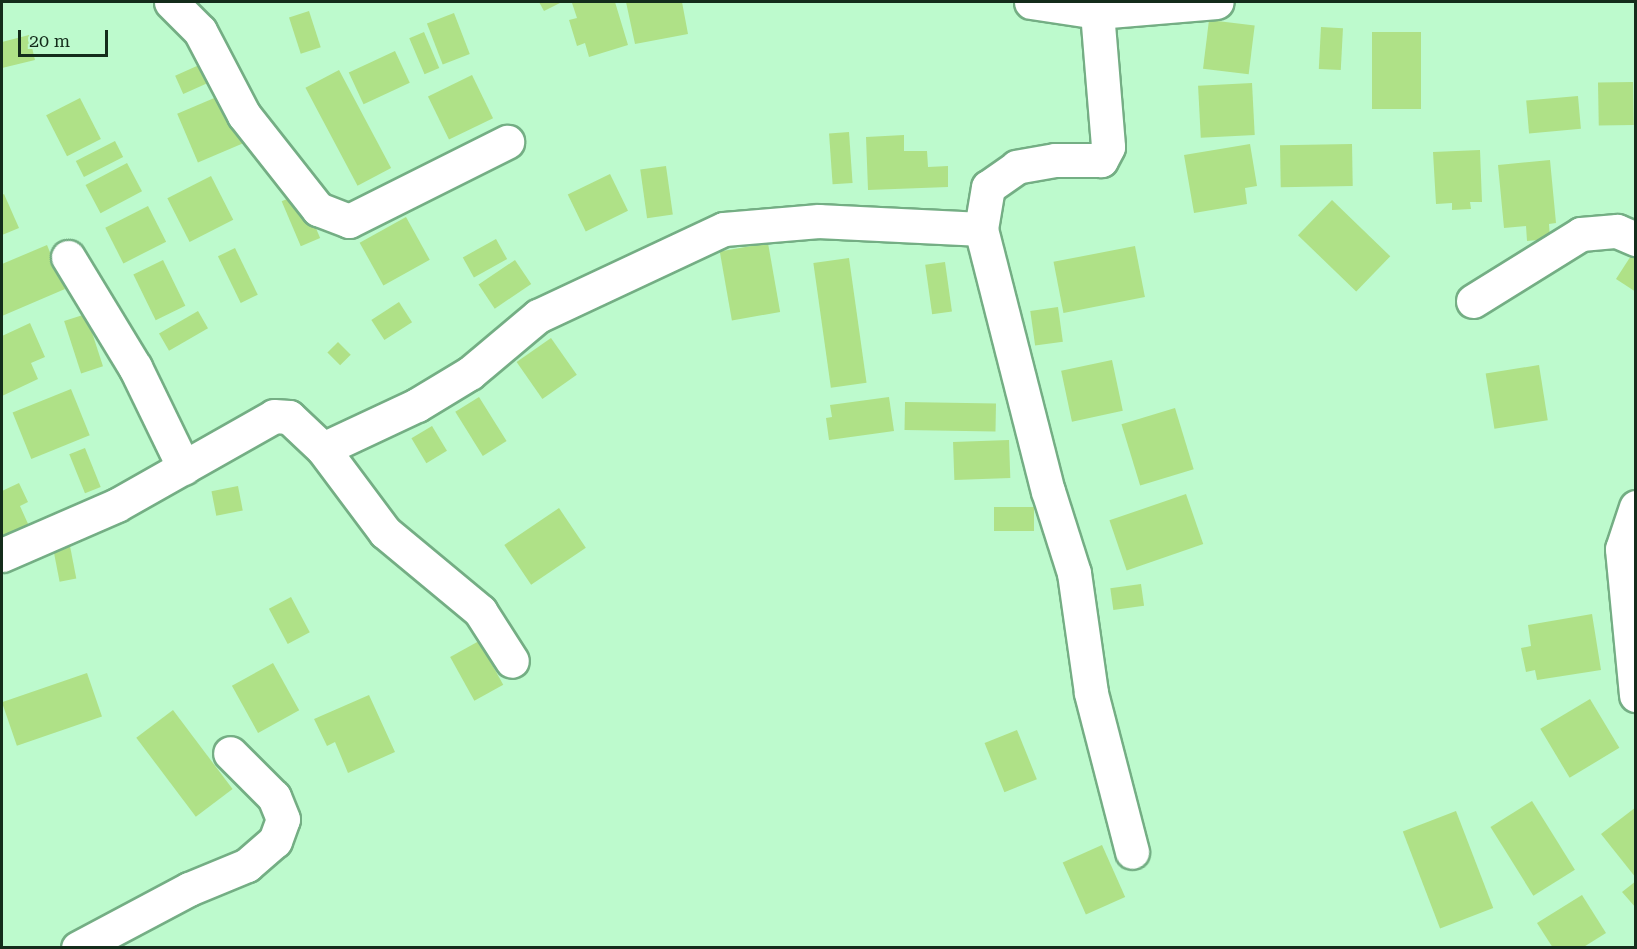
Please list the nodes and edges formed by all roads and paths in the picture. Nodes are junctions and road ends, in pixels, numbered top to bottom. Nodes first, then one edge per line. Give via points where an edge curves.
1 (171, 2) edge
2 (1031, 2) edge
3 (1217, 2) edge
4 (1097, 12) junction
5 (507, 142) dead end
6 (981, 229) junction
7 (1635, 239) edge
8 (68, 257) dead end
9 (1473, 301) dead end
10 (323, 449) junction
11 (184, 468) junction
12 (1635, 507) edge
13 (2, 555) edge
14 (512, 661) dead end
15 (1635, 695) edge
16 (230, 753) dead end
17 (1132, 852) dead end
18 (78, 948) edge

1 - 5 street via 200,32 244,115 318,208 350,221
2 - 4 street
3 - 4 street
4 - 6 street via 1108,147 1101,160 1055,160 1017,167 988,187
6 - 10 street via 819,221 724,229 538,316 470,373 417,405
6 - 17 street via 1034,440 1074,573 1091,693
7 - 9 street via 1617,231 1581,234
8 - 11 street via 135,367
10 - 11 street via 289,417 274,416
10 - 14 street via 385,532 480,611
11 - 13 street via 117,505
12 - 15 street via 1623,549
16 - 18 street via 274,798 283,819 275,841 248,865 189,889

